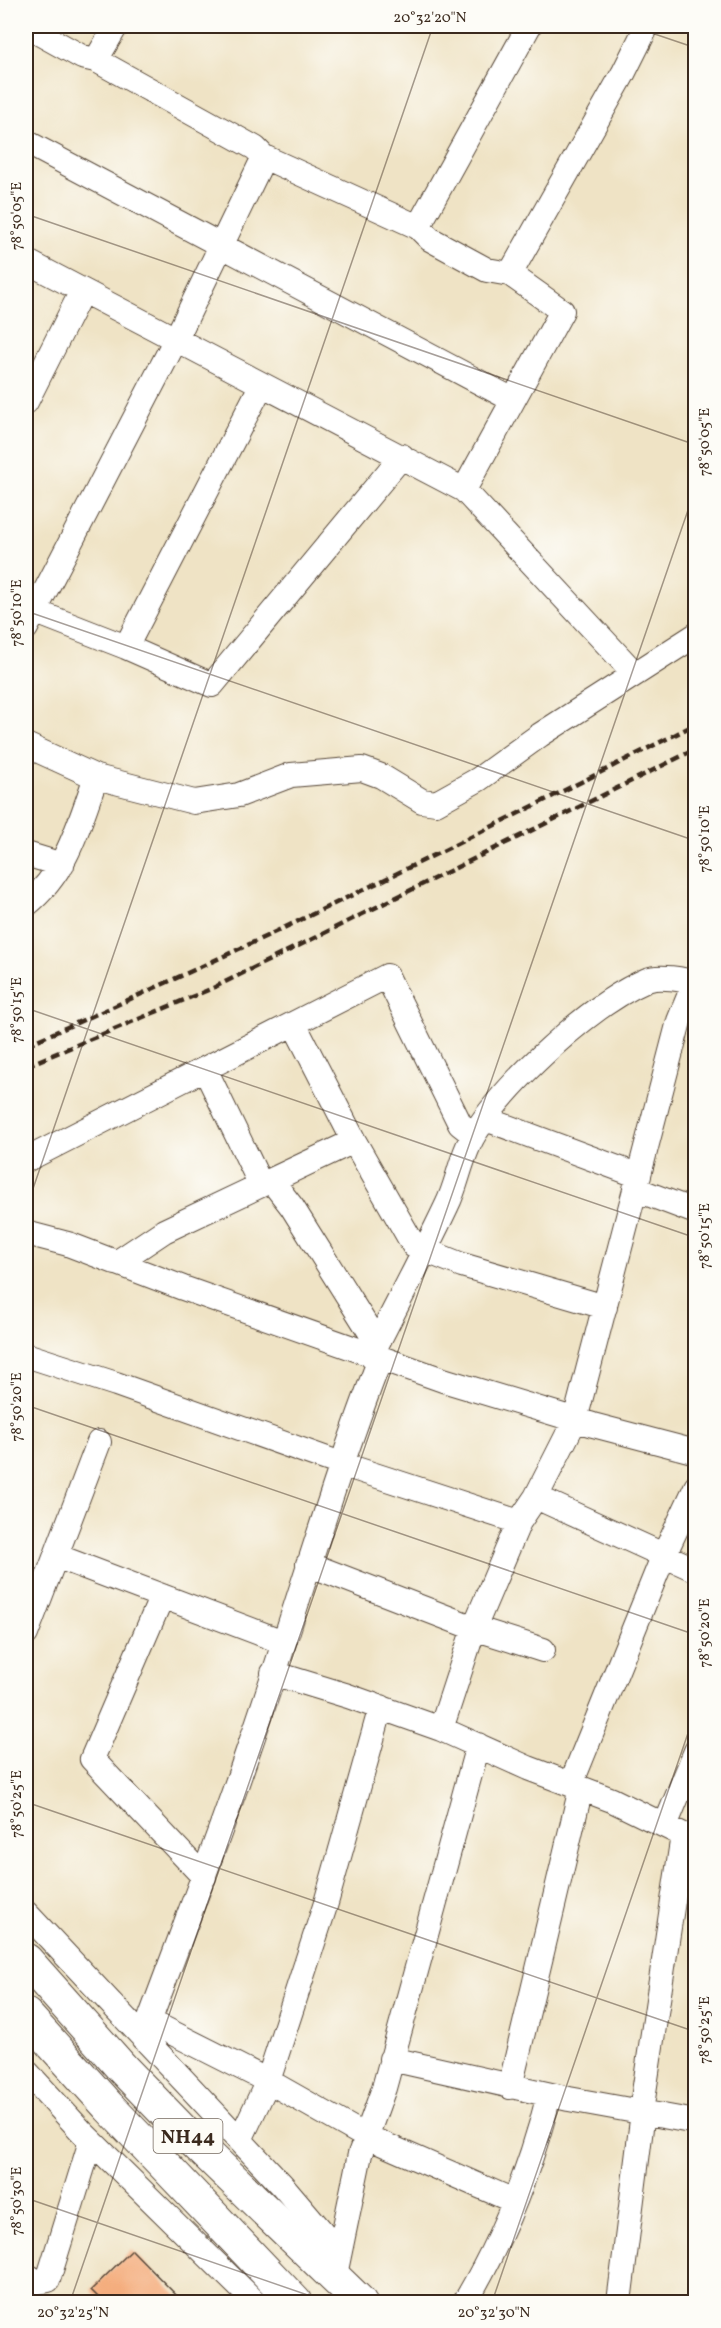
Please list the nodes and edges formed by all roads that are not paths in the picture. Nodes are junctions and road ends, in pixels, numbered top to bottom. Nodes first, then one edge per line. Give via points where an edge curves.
1 (26, 26) edge
2 (116, 26) edge
3 (529, 26) edge
4 (647, 26) edge
5 (96, 60) junction
6 (26, 142) edge
7 (264, 157) junction
8 (418, 227) junction
9 (220, 244) junction
10 (26, 261) edge
11 (510, 274) junction
12 (82, 291) junction
13 (176, 339) junction
14 (261, 386) junction
15 (513, 400) junction
16 (26, 402) edge
17 (402, 456) junction
18 (464, 490) junction
19 (28, 616) edge
20 (696, 635) edge
21 (126, 647) junction
22 (634, 674) junction
23 (26, 745) edge
24 (96, 777) junction
25 (26, 854) edge
26 (62, 865) junction
27 (26, 905) edge
28 (695, 984) edge
29 (294, 1024) junction
30 (205, 1069) junction
31 (480, 1127) junction
32 (354, 1141) junction
33 (26, 1160) edge
34 (266, 1182) junction
35 (637, 1183) junction
36 (696, 1212) edge
37 (26, 1233) edge
38 (424, 1251) junction
39 (116, 1263) junction
40 (605, 1307) junction
41 (376, 1352) junction
42 (26, 1355) edge
43 (575, 1420) junction
44 (99, 1442) dead end
45 (695, 1450) edge
46 (341, 1464) junction
47 (696, 1487) edge
48 (536, 1497) junction
49 (519, 1522) junction
50 (56, 1556) junction
51 (663, 1557) junction
52 (308, 1564) junction
53 (696, 1570) edge
54 (162, 1596) junction
55 (474, 1628) junction
56 (26, 1630) edge
57 (283, 1642) junction
58 (543, 1650) dead end
59 (273, 1673) junction
60 (381, 1707) junction
61 (441, 1729) junction
62 (478, 1745) junction
63 (696, 1751) edge
64 (576, 1786) junction
65 (681, 1834) edge
66 (204, 1877) junction
67 (26, 1913) edge
68 (26, 1960) edge
69 (26, 2015) edge
70 (146, 2030) junction
71 (391, 2059) junction
72 (26, 2071) edge
73 (268, 2081) junction
74 (510, 2087) junction
75 (549, 2095) junction
76 (642, 2112) junction
77 (696, 2122) edge
78 (365, 2136) junction
79 (240, 2140) junction
80 (91, 2141) junction
81 (514, 2201) junction
82 (26, 2275) edge
83 (335, 2275) junction
84 (255, 2302) edge
85 (295, 2302) edge
86 (360, 2302) edge
87 (465, 2302) edge
88 (619, 2302) edge

1 - 5 street via 82,57
2 - 5 street
3 - 8 street
4 - 11 street
5 - 7 street via 255,148
6 - 9 street
7 - 8 street
7 - 9 street
8 - 11 street via 430,239 488,270
9 - 13 street
9 - 15 street
10 - 12 street
11 - 15 street via 562,310
12 - 13 street
12 - 16 street
13 - 14 street
13 - 19 street
14 - 17 street
14 - 21 street
15 - 18 street
17 - 18 street
17 - 21 street via 212,685
18 - 22 street
19 - 21 street
20 - 22 street
22 - 24 street via 479,779 436,803 422,801 363,769 291,775 239,795 194,802
23 - 24 street
24 - 26 street
25 - 26 street
26 - 27 street
28 - 31 street via 648,979 588,1017 501,1098
28 - 35 street via 679,1021
29 - 30 street
29 - 31 street via 387,976 460,1124
29 - 32 street
30 - 33 street
30 - 34 street
31 - 35 street
31 - 38 street
32 - 34 street
32 - 38 street via 414,1246
34 - 39 street via 164,1231
34 - 41 street via 292,1207
35 - 36 street
35 - 40 street
37 - 39 street
38 - 40 street
38 - 41 street
39 - 41 street
40 - 43 street
41 - 43 street
41 - 46 street
42 - 46 street
43 - 45 street
43 - 48 street
44 - 50 street
46 - 49 street
46 - 52 street
47 - 51 street
48 - 49 street
48 - 51 street
49 - 55 street
50 - 54 street
50 - 56 street
51 - 53 street
51 - 64 street
52 - 55 street
52 - 57 street
54 - 57 street
54 - 66 street via 92,1759
55 - 58 street
55 - 61 street
57 - 59 street
59 - 60 street
59 - 66 street
60 - 61 street
60 - 73 street via 326,1903
61 - 62 street
62 - 64 street
62 - 71 street
63 - 65 street
64 - 65 street
64 - 74 street
65 - 76 street
66 - 70 street
67 - 70 street
68 - 83 highway, NH44 via 183,2131
69 - 85 highway, NH44 via 109,2108
70 - 73 street
70 - 79 street
71 - 74 street
71 - 78 street
72 - 80 street
73 - 78 street
73 - 79 street
74 - 75 street
75 - 76 street
75 - 81 street via 536,2149
76 - 77 street
76 - 88 street
78 - 81 street
78 - 83 street
79 - 83 street via 322,2232
80 - 82 street via 48,2280 38,2282
80 - 84 street
81 - 87 street
83 - 86 highway, NH44

